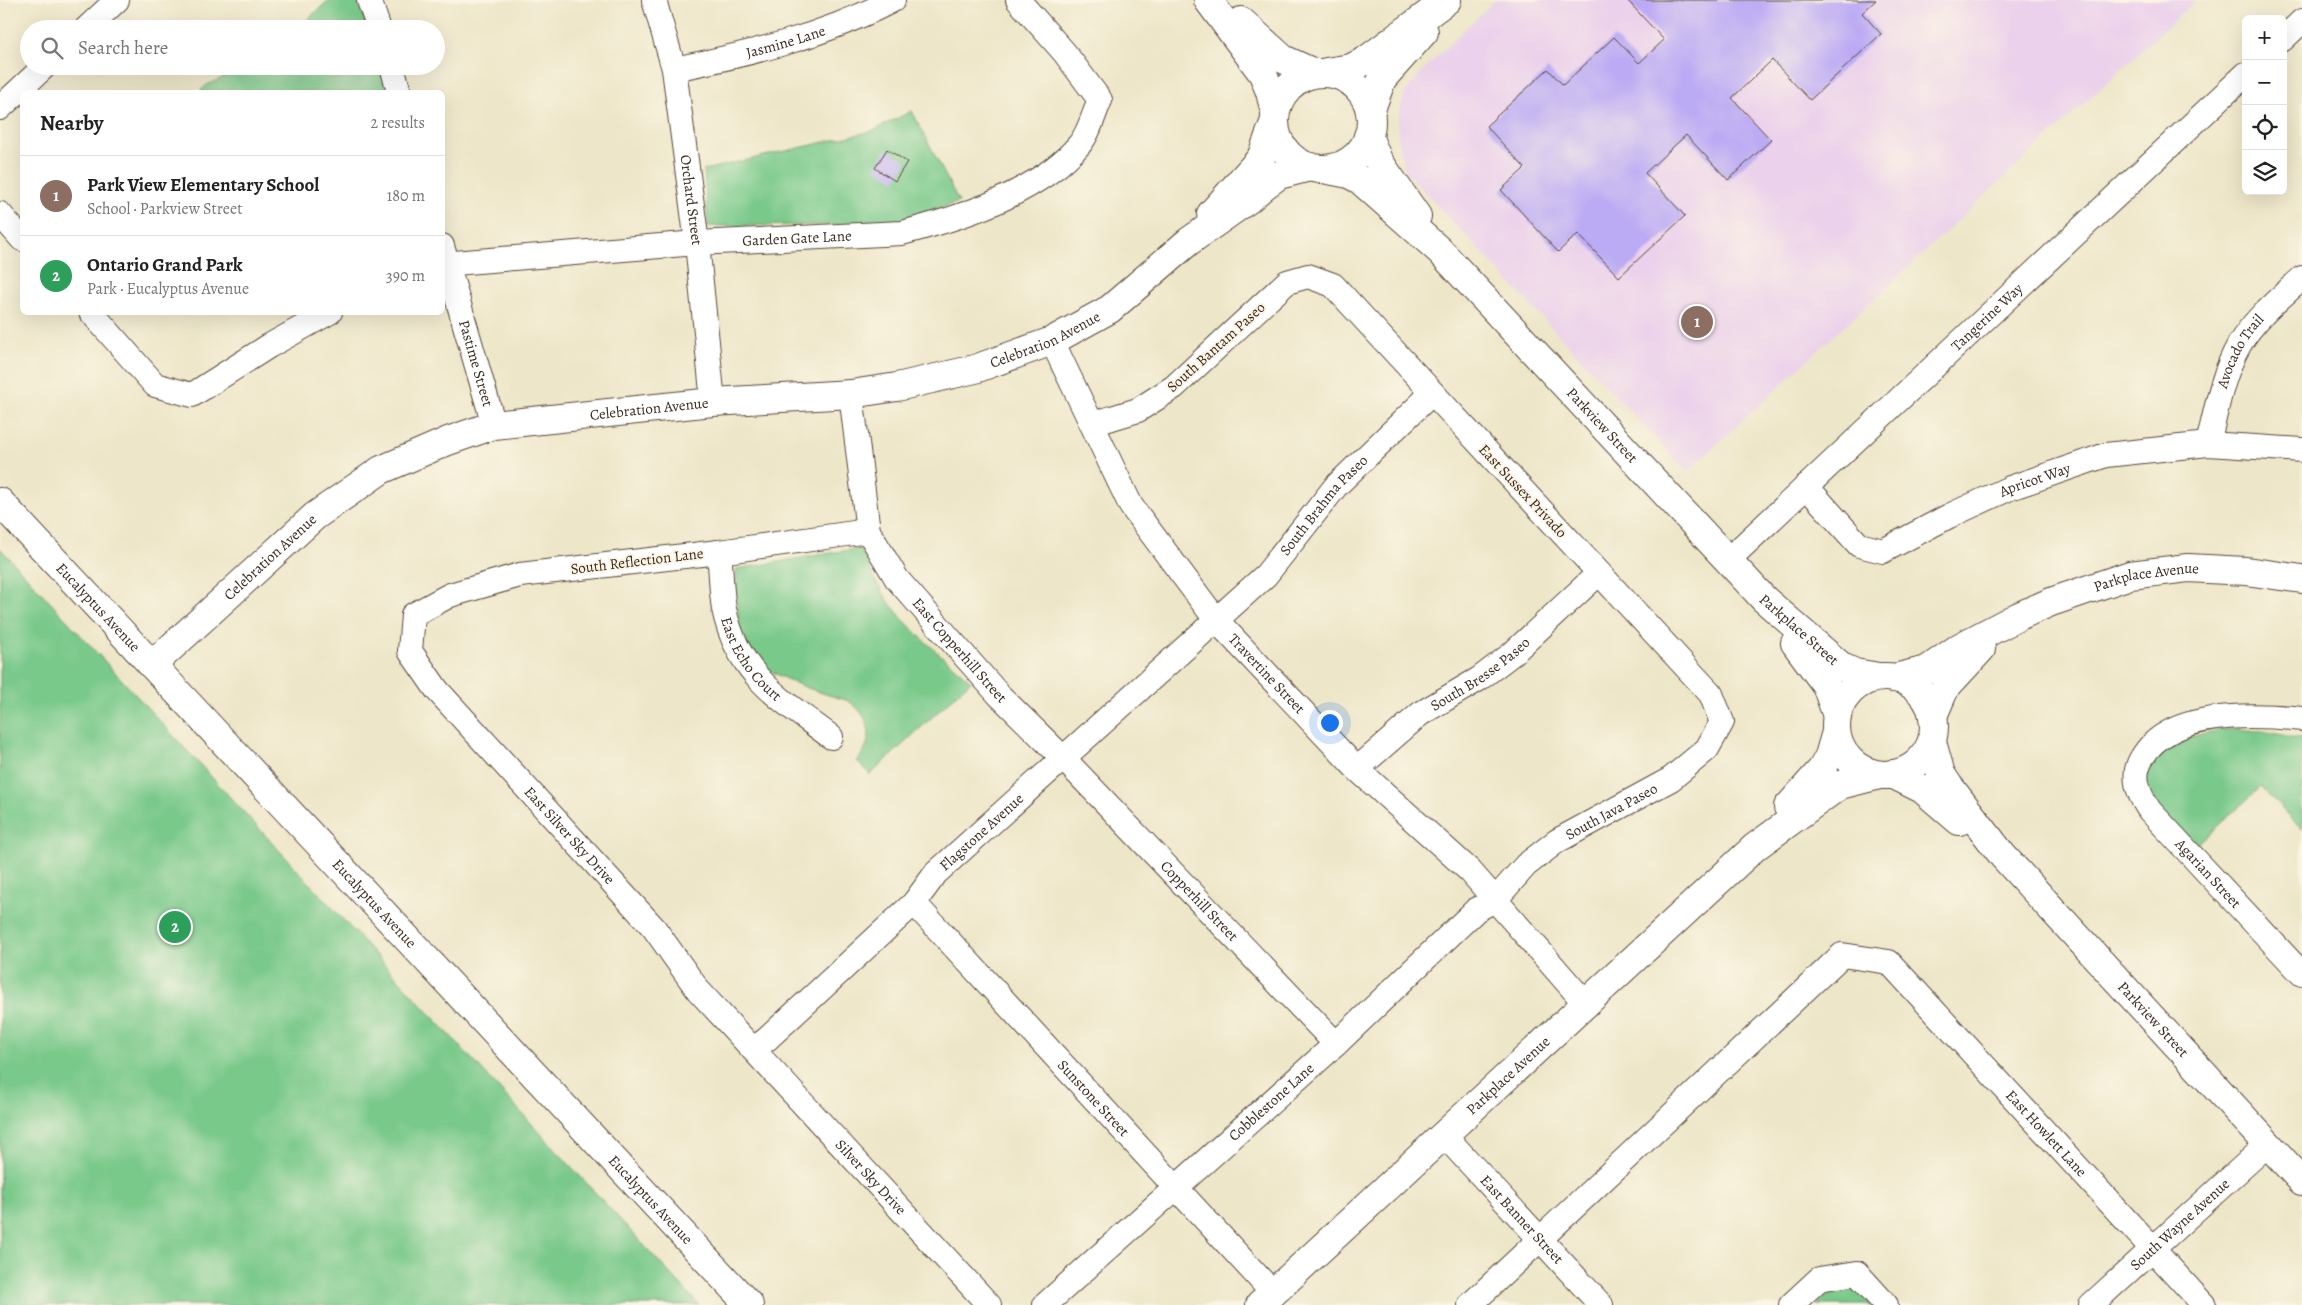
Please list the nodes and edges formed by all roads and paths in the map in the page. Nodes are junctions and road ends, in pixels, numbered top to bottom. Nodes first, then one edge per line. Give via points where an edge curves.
1 (117, 0) edge
2 (369, 0) edge
3 (654, 0) edge
4 (893, 0) edge
5 (1018, 0) edge
6 (1208, 0) edge
7 (1214, 0) edge
8 (1448, 0) edge
9 (1452, 0) edge
10 (96, 20) edge
11 (376, 20) edge
12 (2302, 21) edge
13 (2287, 35) edge
14 (674, 69) junction
15 (1320, 72) junction
16 (35, 75) edge
17 (394, 75) edge
18 (2242, 78) edge
19 (398, 90) edge
20 (0, 108) edge
21 (1274, 117) junction
22 (1369, 124) junction
23 (1317, 168) junction
24 (0, 214) edge
25 (20, 236) edge
26 (1188, 242) junction
27 (697, 243) junction
28 (1440, 251) junction
29 (445, 257) edge
30 (445, 260) edge
31 (1308, 276) joint
32 (2302, 278) edge
33 (95, 315) edge
34 (325, 315) edge
35 (1052, 341) junction
36 (1432, 393) junction
37 (851, 394) junction
38 (713, 402) junction
39 (1092, 424) junction
40 (494, 425) junction
41 (2208, 444) junction
42 (2302, 450) edge
43 (1806, 486) junction
44 (0, 502) edge
45 (868, 531) junction
46 (719, 552) junction
47 (1728, 560) junction
48 (1598, 573) junction
49 (2302, 579) edge
50 (1764, 599) junction
51 (413, 615) joint
52 (1218, 621) junction
53 (2000, 627) junction
54 (152, 665) junction
55 (1887, 677) junction
56 (2302, 719) edge
57 (1722, 722) joint
58 (1837, 724) junction
59 (1932, 729) junction
60 (832, 737) dead end
61 (1064, 759) junction
62 (1357, 769) junction
63 (1886, 774) junction
64 (1755, 847) junction
65 (2003, 856) junction
66 (1496, 900) junction
67 (914, 903) junction
68 (2302, 974) edge
69 (1586, 1004) junction
70 (1336, 1044) junction
71 (753, 1049) junction
72 (1444, 1134) junction
73 (2268, 1144) junction
74 (2302, 1181) edge
75 (1178, 1187) junction
76 (1540, 1239) junction
77 (2152, 1250) junction
78 (1267, 1299) edge
79 (749, 1305) edge
80 (989, 1305) edge
81 (1045, 1305) edge
82 (1470, 1305) edge
83 (1601, 1305) edge
84 (1791, 1305) edge
85 (1886, 1305) edge
86 (2091, 1305) edge
87 (2204, 1305) edge

1 - 10 street
2 - 11 street
3 - 14 street, Orchard Street
4 - 14 street, Jasmine Lane via 826,30 736,57
5 - 27 street, Garden Gate Lane via 1064,52 1100,100 1080,144 1043,176 984,208 902,233
6 - 21 street via 1263,74
7 - 15 street via 1283,58
8 - 15 street via 1365,61 1351,68
9 - 22 street via 1382,80
12 - 13 street
14 - 27 street, Orchard Street
15 - 21 street via 1300,77 1288,86
15 - 22 street via 1338,75 1359,89
16 - 20 street
17 - 19 street
18 - 43 street, Tangerine Way
21 - 23 street via 1277,138 1285,151 1296,161
21 - 26 street, Celebration Avenue via 1261,158
22 - 23 street via 1363,147 1346,163
22 - 28 street, Parkview Street via 1383,168
23 - 26 street, Celebration Avenue via 1279,176
23 - 28 street, Parkview Street via 1349,174 1360,180
24 - 25 street
26 - 35 street, Celebration Avenue via 1110,309
27 - 29 street, Garden Gate Lane
27 - 38 street, Orchard Street
28 - 47 street, Parkview Street
30 - 40 street, Pastime Street
31 - 36 street, East Sussex Privado via 1333,285
31 - 39 street, South Bantam Paseo via 1287,282 1174,387 1138,410
32 - 41 street, Avocado Trail via 2268,309 2239,345 2222,387
33 - 34 street via 155,385 192,395
35 - 37 street, Celebration Avenue via 976,369
35 - 39 street, Travertine Street
36 - 48 street, East Sussex Privado
36 - 52 street, South Brahma Paseo via 1336,486 1266,575
37 - 38 street, Celebration Avenue
37 - 45 street
38 - 40 street, Celebration Avenue
39 - 52 street, Travertine Street via 1131,506
40 - 54 street, Celebration Avenue via 380,470 315,516
41 - 42 street, Apricot Way
41 - 43 street, Apricot Way via 2106,455 2010,488 1883,551 1859,544
43 - 47 street, Tangerine Way
44 - 54 street, Eucalyptus Avenue
45 - 46 street, South Reflection Lane
45 - 61 street, East Copperhill Street via 897,579 999,695
46 - 51 street, South Reflection Lane via 520,575 450,595
46 - 60 street, East Echo Court via 724,609 740,656 766,689
47 - 50 street, Parkview Street
48 - 57 street, East Sussex Privado via 1711,694
48 - 62 street, South Bresse Paseo via 1512,654 1420,714
49 - 53 street, Parkplace Avenue via 2246,570 2188,568 2130,575 2051,602
50 - 55 street, Parkplace Street via 1842,667 1855,673
50 - 58 street, Parkplace Street via 1826,685
51 - 71 street, East Silver Sky Drive via 410,651 437,690 654,928 698,990
52 - 61 street, Flagstone Avenue
52 - 62 street, Travertine Street
53 - 55 street, Parkplace Avenue via 1960,647 1927,670
53 - 59 street, Parkplace Avenue via 1945,688
54 - 79 street, Eucalyptus Avenue
55 - 58 street via 1864,681 1852,690 1842,702
55 - 59 street via 1908,682 1920,691 1928,702
56 - 68 street, Agarian Street via 2269,715 2201,721 2174,730 2159,737 2146,750 2138,763 2136,779 2140,796 2150,811
57 - 66 street, South Java Paseo via 1707,749 1671,779 1557,841 1526,865
58 - 63 street via 1840,745 1851,761 1868,772
58 - 64 street, Parkplace Avenue via 1829,756 1822,769
59 - 63 street via 1926,754 1916,764 1905,771
59 - 65 street via 1941,774
61 - 67 street, Flagstone Avenue via 936,873
61 - 70 street, Copperhill Street
62 - 66 street, Travertine Street via 1470,871
63 - 64 street, Parkplace Avenue via 1840,785
63 - 65 street via 1929,794
64 - 69 street, Parkplace Avenue
65 - 73 street, Parkview Street
66 - 69 street, Travertine Street
66 - 70 street, Cobblestone Lane via 1476,910
67 - 71 street, Flagstone Avenue
67 - 75 street, Sunstone Street
69 - 72 street, Parkplace Avenue
70 - 75 street, Cobblestone Lane
71 - 80 street, Silver Sky Drive
72 - 76 street, East Banner Street
72 - 78 street, Parkplace Avenue
73 - 74 street, Parkview Street
73 - 77 street, South Wayne Avenue
75 - 78 street, Sunstone Street via 1241,1260
75 - 81 street, Cobblestone Lane
76 - 77 street, East Howlett Lane via 1842,955 1889,962
76 - 82 street
76 - 83 street, East Banner Street
77 - 86 street, South Wayne Avenue
77 - 87 street, East Howlett Lane
84 - 85 street via 1819,1279 1857,1273

